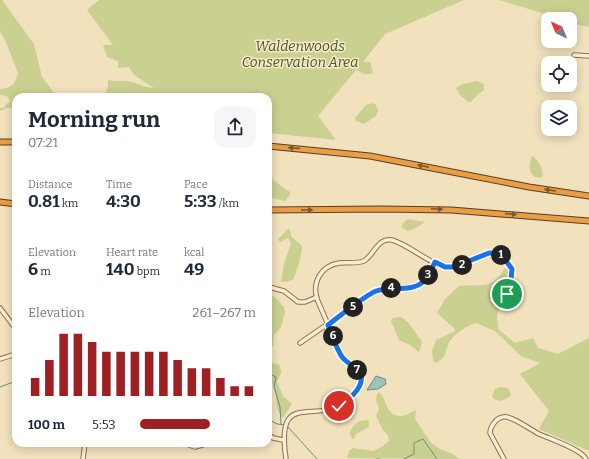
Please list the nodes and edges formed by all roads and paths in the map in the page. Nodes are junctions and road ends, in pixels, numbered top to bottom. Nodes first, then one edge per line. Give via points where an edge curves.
1 (574, 55) dead end
2 (589, 56) edge
3 (0, 142) edge
4 (12, 142) edge
5 (272, 146) edge
6 (589, 196) edge
7 (0, 202) edge
8 (12, 204) edge
9 (272, 210) edge
10 (589, 221) edge
11 (435, 262) junction
12 (272, 288) edge
13 (507, 294) dead end
14 (317, 297) junction
15 (0, 308) edge
16 (12, 324) edge
17 (328, 325) junction
18 (300, 343) dead end
19 (12, 355) edge
20 (0, 359) edge
21 (272, 437) edge
22 (283, 440) junction
23 (84, 447) edge
24 (83, 459) edge
25 (286, 459) edge
26 (504, 459) edge
27 (586, 459) edge

1 - 2 street
3 - 4 highway
6 -> 5 highway via 370,156
7 - 8 highway
9 -> 10 highway via 451,210
11 - 13 street via 445,267 454,267 489,253 500,253 512,269
11 - 14 street via 392,240 386,240 364,260 335,264 324,270 316,283
11 - 17 street via 419,285 377,291
12 - 14 street via 284,291 298,302
14 - 17 street
15 - 16 street
17 - 18 street
17 - 22 street via 341,355 359,372 360,384 350,398 339,406 327,410 296,412 287,423
19 - 20 street
21 - 22 street
22 - 25 street
23 - 24 street
26 - 27 street via 490,433 496,420 502,417 510,418 577,451

